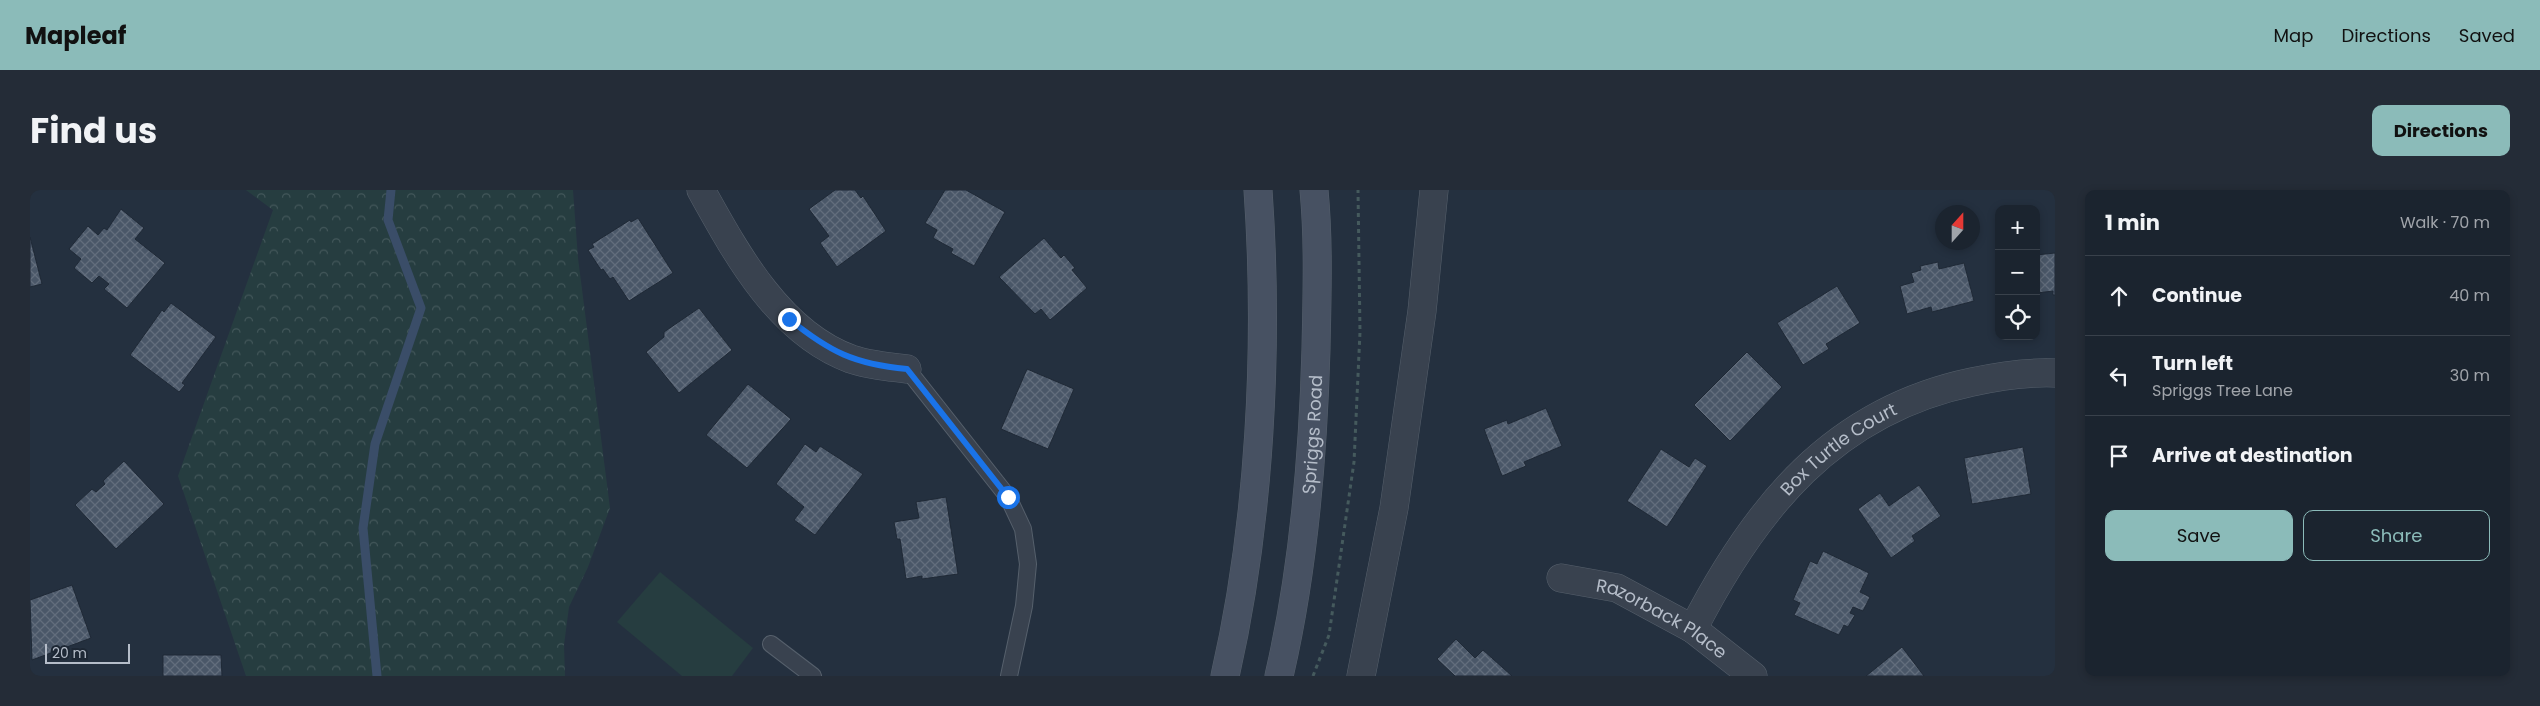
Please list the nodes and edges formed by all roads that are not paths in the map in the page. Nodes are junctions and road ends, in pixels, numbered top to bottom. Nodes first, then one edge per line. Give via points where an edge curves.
1 (701, 190) edge
2 (1258, 190) edge
3 (1314, 190) edge
4 (1434, 190) edge
5 (907, 369) joint
6 (2055, 374) edge
7 (1561, 578) dead end
8 (1693, 629) junction
9 (771, 644) dead end
10 (813, 676) edge
11 (1009, 676) edge
12 (1225, 676) edge
13 (1279, 676) edge
14 (1361, 676) edge
15 (1753, 676) edge

1 - 5 street via 754,277 789,319 821,344 850,358 877,366
2 - 12 main road via 1262,258 1260,411 1242,582
3 - 13 main road, Spriggs Road via 1318,296 1315,400 1308,492 1290,631
4 - 14 street via 1425,292 1394,508
5 - 11 lane via 1008,497 1023,528 1028,564 1024,606
6 - 8 street, Box Turtle Court via 1995,377 1947,387 1858,426 1825,450 1759,520 1720,577
7 - 8 street, Razorback Place via 1617,588
8 - 15 street, Razorback Place
9 - 10 lane

